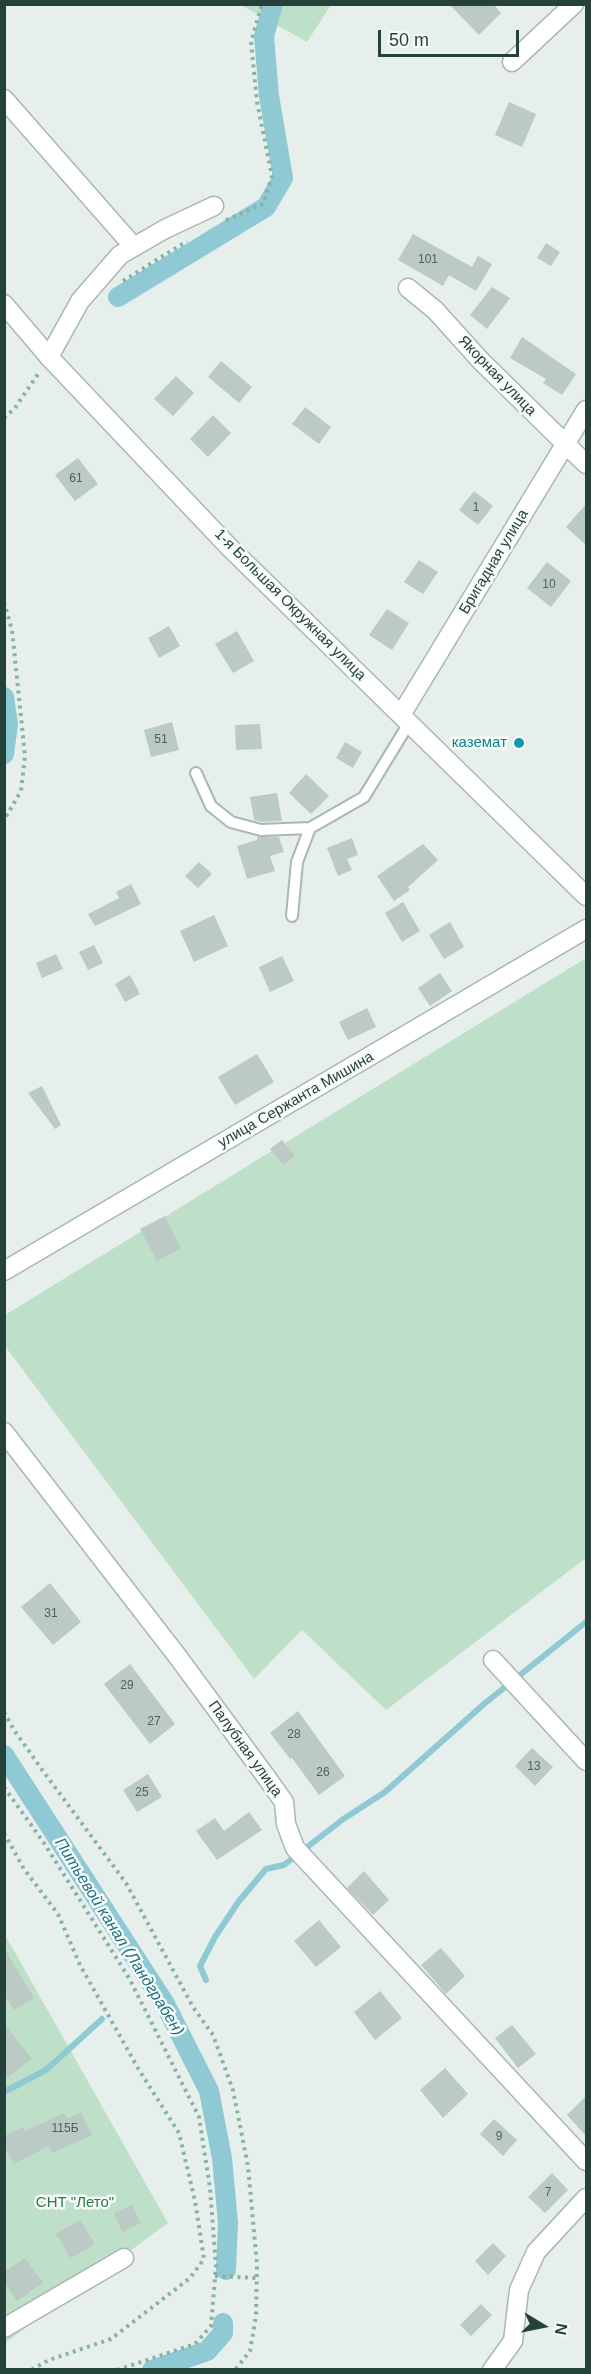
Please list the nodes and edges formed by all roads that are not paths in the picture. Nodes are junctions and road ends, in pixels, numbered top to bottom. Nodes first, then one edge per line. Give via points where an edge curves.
1 (574, 4) edge
2 (512, 62) dead end
3 (4, 99) edge
4 (219, 213) road end
5 (134, 247) junction
6 (408, 288) dead end
7 (4, 304) edge
8 (49, 357) junction
9 (586, 410) edge
10 (566, 444) junction
11 (586, 464) edge
12 (405, 719) junction
13 (196, 773) dead end
14 (310, 828) junction
15 (586, 896) edge
16 (292, 916) dead end
17 (586, 929) edge
18 (4, 1271) edge
19 (4, 1432) edge
20 (493, 1660) dead end
21 (586, 1761) edge
22 (586, 2161) edge
23 (586, 2198) edge
24 (124, 2258) dead end
25 (4, 2328) edge
26 (492, 2370) edge

1 - 2 street
3 - 5 street
4 - 5 street via 165,229
5 - 8 street via 120,255 80,301
6 - 10 street, Якорная улица via 435,310
7 - 8 street, 1-я Большая Окружная улица
8 - 12 street, 1-я Большая Окружная улица via 230,548
9 - 10 street, Бригадная улица
10 - 11 street, Якорная улица
10 - 12 street, Бригадная улица
12 - 14 lane via 364,798
12 - 15 street, 1-я Большая Окружная улица
13 - 14 lane via 211,806 231,822 261,830
14 - 16 lane via 297,862
17 - 18 street, улица Сержанта Мишина
19 - 22 street, Палубная улица via 273,1786 284,1802 286,1824 295,1848
20 - 21 street
23 - 26 street via 536,2252 519,2290 513,2341
24 - 25 street

